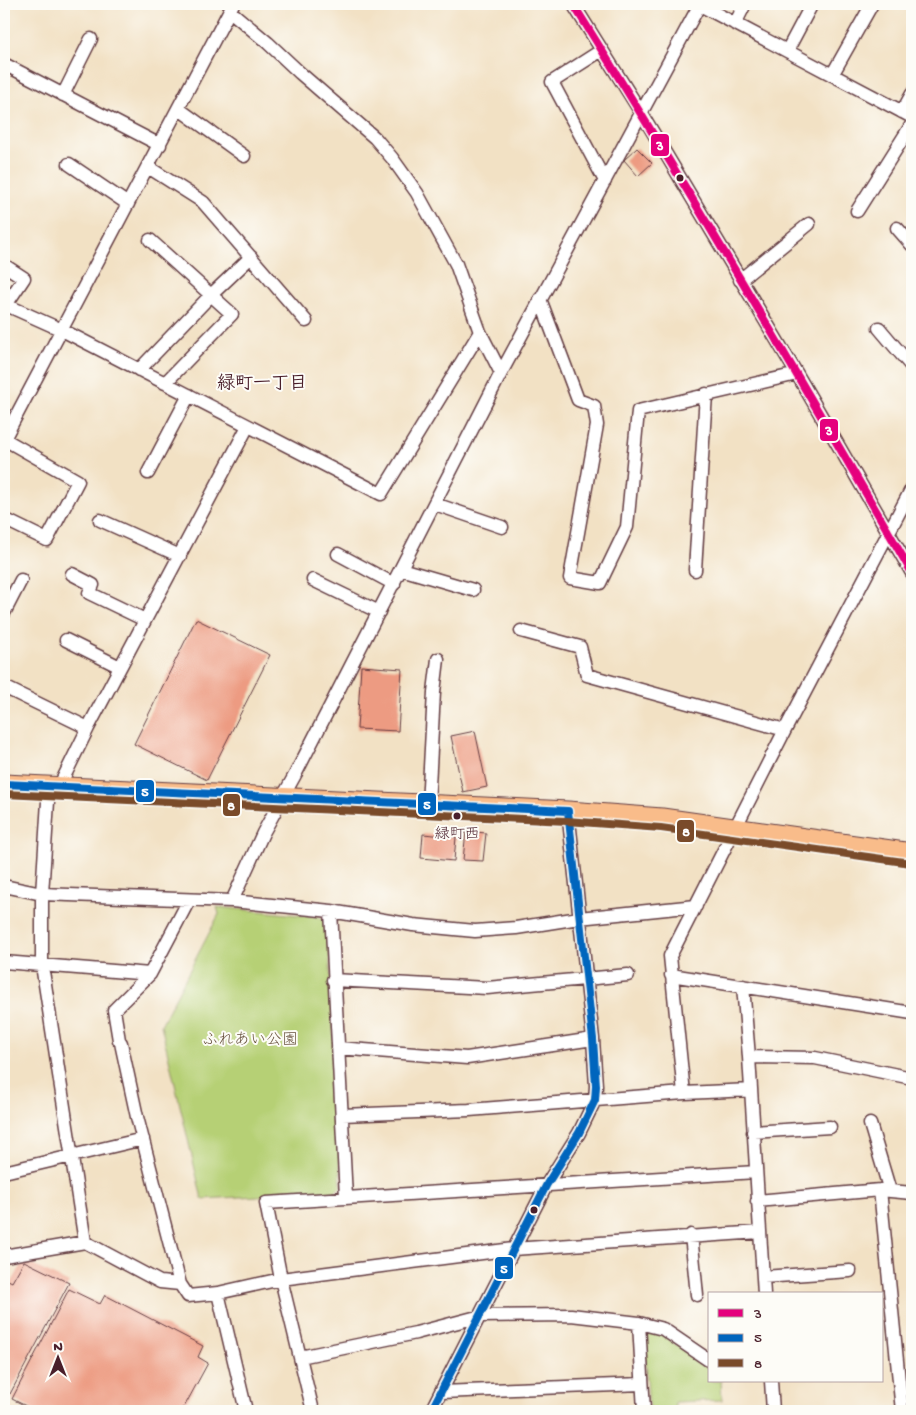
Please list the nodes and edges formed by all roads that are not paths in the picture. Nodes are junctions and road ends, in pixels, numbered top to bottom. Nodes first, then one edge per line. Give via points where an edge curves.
1 (573, 4) edge
2 (699, 4) edge
3 (745, 4) edge
4 (812, 4) edge
5 (872, 4) edge
6 (232, 8) edge
7 (735, 24) junction
8 (91, 39) dead end
9 (602, 50) junction
10 (788, 52) junction
11 (4, 64) edge
12 (832, 75) junction
13 (912, 94) edge
14 (63, 95) junction
15 (179, 109) junction
16 (642, 114) junction
17 (907, 115) edge
18 (912, 124) edge
19 (160, 145) junction
20 (244, 156) dead end
21 (69, 164) dead end
22 (148, 166) junction
23 (605, 181) junction
24 (128, 204) junction
25 (857, 211) dead end
26 (809, 224) dead end
27 (897, 228) dead end
28 (150, 240) dead end
29 (912, 245) edge
30 (251, 257) junction
31 (4, 265) edge
32 (740, 280) junction
33 (211, 295) junction
34 (540, 299) junction
35 (5, 304) edge
36 (306, 321) dead end
37 (878, 328) dead end
38 (62, 330) junction
39 (480, 332) junction
40 (912, 367) edge
41 (140, 370) junction
42 (501, 373) junction
43 (797, 374) junction
44 (165, 383) junction
45 (706, 394) junction
46 (189, 395) junction
47 (248, 426) junction
48 (4, 439) edge
49 (148, 473) dead end
50 (912, 488) edge
51 (435, 504) junction
52 (4, 519) edge
53 (100, 520) dead end
54 (502, 527) dead end
55 (889, 532) junction
56 (338, 554) dead end
57 (180, 556) junction
58 (401, 569) junction
59 (695, 570) dead end
60 (912, 573) edge
61 (72, 574) dead end
62 (21, 580) dead end
63 (313, 580) dead end
64 (394, 584) junction
65 (472, 590) dead end
66 (8, 594) edge
67 (379, 612) junction
68 (4, 613) edge
69 (145, 620) junction
70 (521, 631) dead end
71 (66, 640) dead end
72 (438, 659) dead end
73 (120, 666) junction
74 (4, 687) edge
75 (88, 728) junction
76 (785, 730) junction
77 (4, 784) edge
78 (54, 786) junction
79 (283, 797) junction
80 (428, 805) junction
81 (568, 811) junction
82 (736, 827) junction
83 (912, 853) edge
84 (4, 886) edge
85 (42, 894) junction
86 (189, 900) junction
87 (232, 901) junction
88 (696, 906) junction
89 (331, 912) junction
90 (579, 918) junction
91 (4, 962) edge
92 (42, 965) junction
93 (150, 974) junction
94 (628, 975) dead end
95 (671, 975) junction
96 (334, 980) junction
97 (586, 980) junction
98 (743, 986) junction
99 (912, 1013) edge
100 (593, 1039) junction
101 (338, 1048) junction
102 (749, 1057) junction
103 (912, 1078) edge
104 (751, 1090) junction
105 (684, 1093) junction
106 (595, 1100) junction
107 (342, 1115) junction
108 (870, 1124) dead end
109 (830, 1127) dead end
110 (753, 1132) junction
111 (143, 1140) junction
112 (73, 1156) junction
113 (4, 1172) edge
114 (756, 1172) junction
115 (547, 1184) junction
116 (885, 1191) junction
117 (912, 1194) edge
118 (346, 1197) junction
119 (757, 1201) junction
120 (760, 1232) junction
121 (692, 1235) junction
122 (85, 1242) junction
123 (514, 1249) junction
124 (4, 1256) edge
125 (850, 1271) dead end
126 (763, 1277) junction
127 (281, 1280) junction
128 (180, 1284) junction
129 (764, 1292) edge
130 (218, 1293) junction
131 (696, 1295) dead end
132 (481, 1316) junction
133 (638, 1323) junction
134 (300, 1357) junction
135 (708, 1360) edge
136 (771, 1382) edge
137 (642, 1384) junction
138 (442, 1392) junction
139 (246, 1411) edge
140 (313, 1411) edge
141 (432, 1411) edge
142 (644, 1411) edge
143 (773, 1411) edge
144 (902, 1411) edge

1 - 9 street
2 - 7 street
2 - 16 street
3 - 7 street
4 - 10 street
5 - 12 street
6 - 15 street
6 - 39 street via 375,138 392,158 417,193 456,264
7 - 10 street
8 - 14 street
9 - 16 street
9 - 23 street via 552,82
10 - 12 street
11 - 14 street
12 - 17 street
13 - 17 street
14 - 19 street
15 - 19 street
15 - 20 street
16 - 23 street
16 - 32 street
18 - 25 street
19 - 22 street
21 - 24 street
22 - 24 street
22 - 30 street via 203,202
23 - 34 street
24 - 38 street
26 - 32 street
27 - 29 street
28 - 33 street
30 - 33 street
30 - 36 street
31 - 35 street via 24,278
32 - 43 street
33 - 41 street
33 - 44 street via 232,314
34 - 42 street
34 - 45 street via 578,400 594,406 597,425 570,578 600,583 626,527 638,411
35 - 38 street
37 - 40 street
38 - 41 street
38 - 48 street
39 - 42 street
39 - 47 street via 381,494
41 - 44 street
42 - 51 street
43 - 45 street
43 - 55 street
44 - 46 street
45 - 59 street
46 - 47 street
46 - 49 street
47 - 57 street
48 - 52 street via 78,481 47,540
50 - 55 street
51 - 54 street
51 - 58 street
53 - 57 street
55 - 60 street
55 - 76 street
56 - 64 street
57 - 69 street
58 - 64 street
58 - 65 street
61 - 69 street via 93,585 89,593
62 - 66 street
63 - 67 street
64 - 67 street
66 - 68 street
67 - 79 street
69 - 73 street
70 - 76 street via 580,647 587,675
71 - 73 street
72 - 80 street
73 - 75 street
74 - 75 street
75 - 78 street
76 - 82 street
77 - 78 highway
78 - 79 highway
78 - 85 street
79 - 80 highway
79 - 87 street
80 - 81 highway
81 - 82 highway
81 - 90 street
82 - 83 highway
82 - 88 street
84 - 85 street
85 - 86 street
85 - 92 street
86 - 87 street
86 - 93 street
87 - 89 street
88 - 90 street
88 - 95 street via 670,956
89 - 90 street via 475,931
89 - 96 street
90 - 97 street
91 - 92 street
92 - 93 street
92 - 112 street
93 - 111 street via 114,1010
94 - 97 street
95 - 98 street
95 - 105 street
96 - 97 street via 487,988
96 - 101 street
97 - 100 street
98 - 99 street
98 - 102 street
100 - 101 street via 467,1058
100 - 106 street
101 - 107 street
102 - 103 street via 815,1058
102 - 104 street
104 - 105 street
104 - 110 street
105 - 106 street
106 - 107 street via 469,1110
106 - 115 street
107 - 118 street
108 - 116 street
109 - 110 street
110 - 114 street
111 - 112 street
111 - 128 street
112 - 113 street
112 - 122 street
114 - 115 street
114 - 119 street
115 - 118 street
115 - 123 street
116 - 117 street
116 - 119 street
116 - 144 street
118 - 127 street via 266,1203
119 - 120 street
120 - 121 street
120 - 126 street
121 - 123 street
121 - 131 street
122 - 124 street
122 - 128 street via 160,1282
123 - 127 street
123 - 132 street
125 - 126 street
126 - 129 street
127 - 130 street
127 - 134 street
128 - 130 street via 188,1296
130 - 139 street
132 - 133 street via 571,1315
132 - 134 street
132 - 138 street
133 - 135 street via 663,1329
133 - 137 street
134 - 140 street
136 - 143 street
137 - 138 street
137 - 142 street
138 - 141 street

